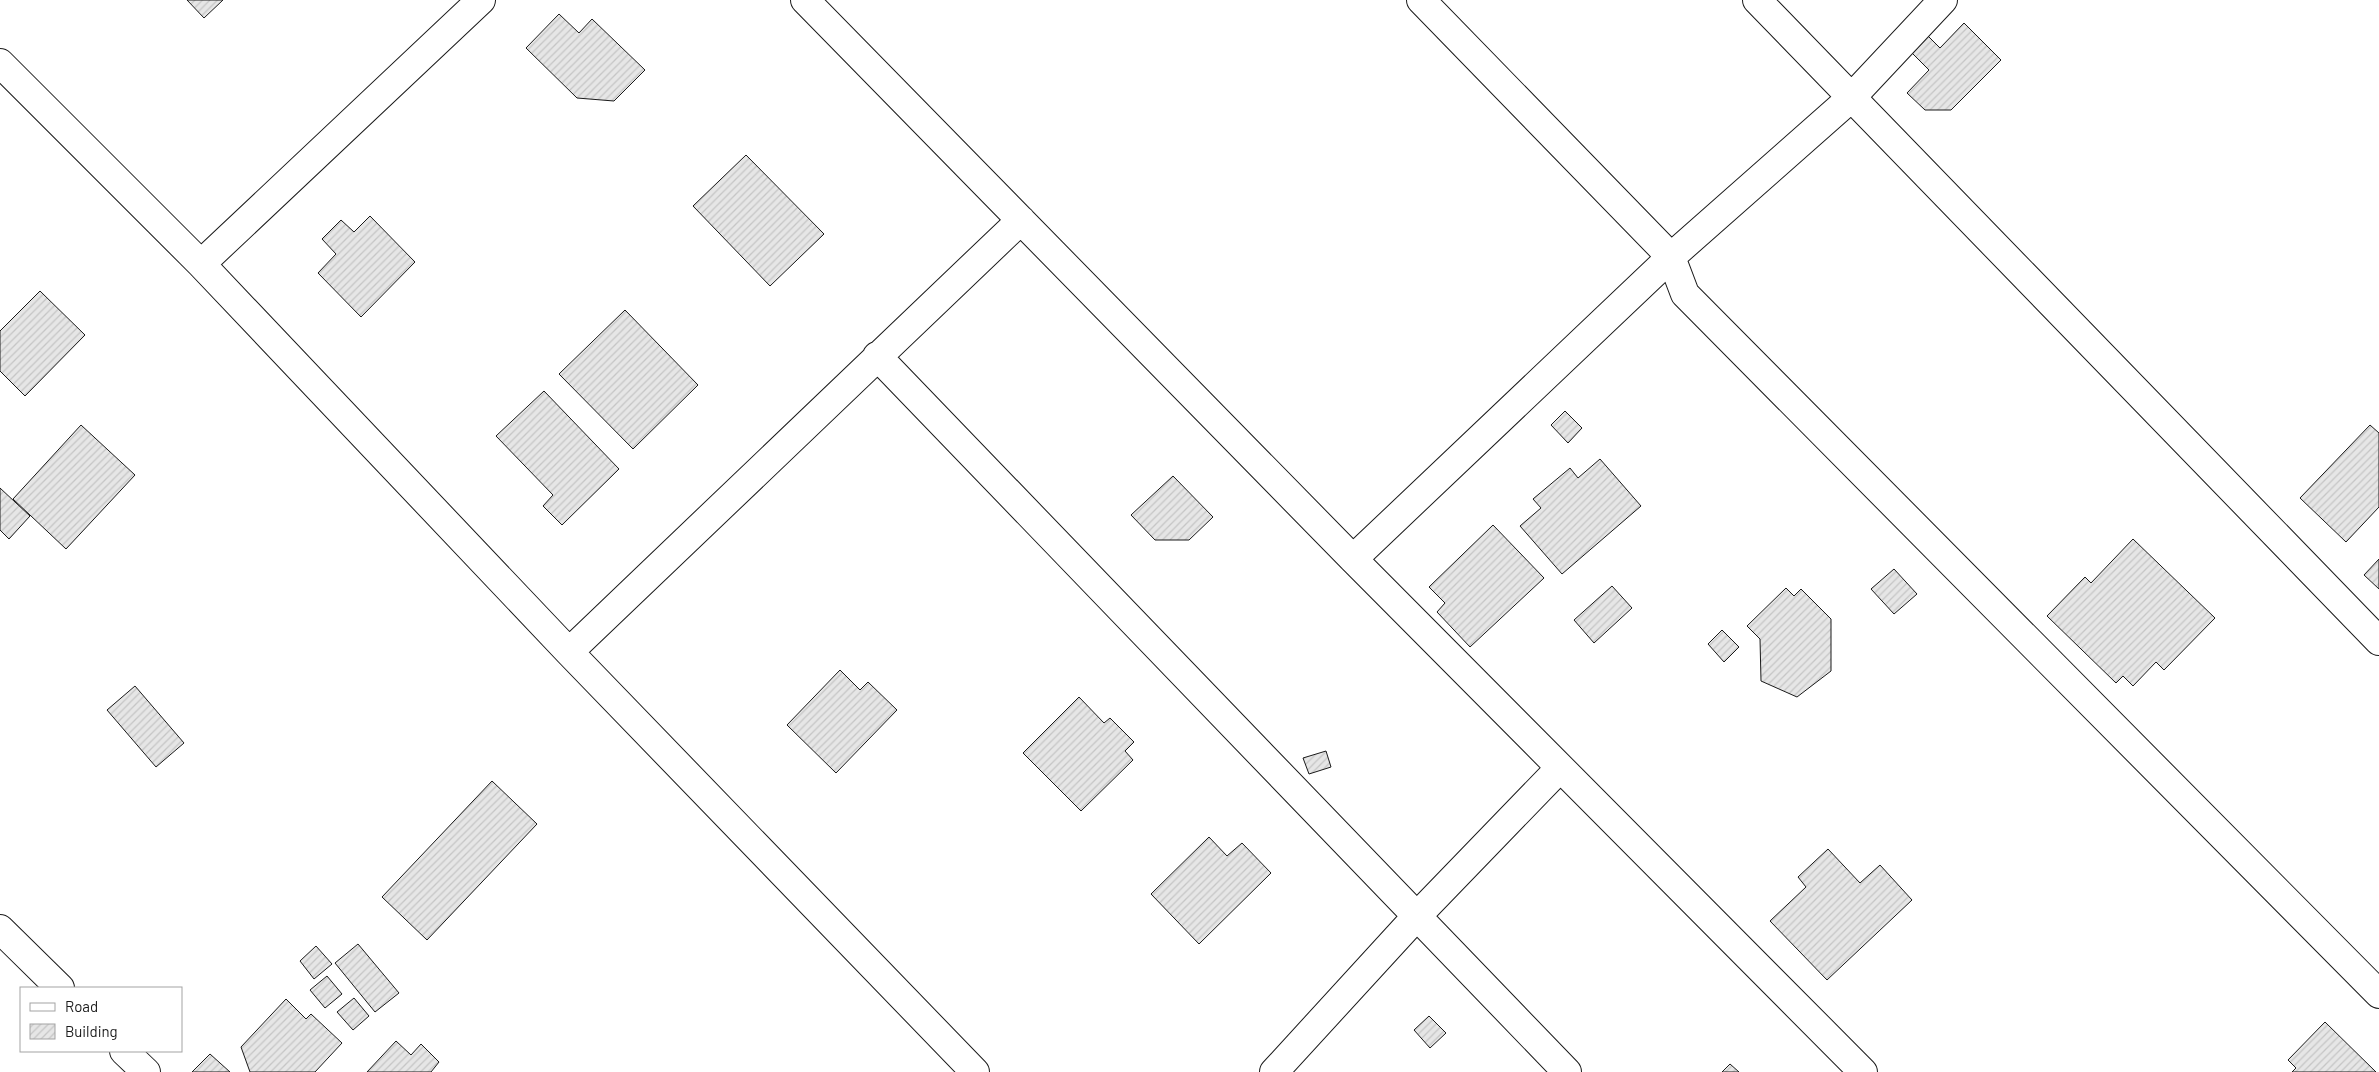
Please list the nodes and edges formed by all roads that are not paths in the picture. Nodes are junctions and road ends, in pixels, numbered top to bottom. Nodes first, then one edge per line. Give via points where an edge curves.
1 (480, 0) edge
2 (805, 0) edge
3 (1421, 0) edge
4 (1757, 0) edge
5 (1943, 0) edge
6 (0, 63) edge
7 (1851, 98) junction
8 (1020, 220) junction
9 (1671, 256) junction
10 (201, 264) junction
11 (877, 356) junction
12 (1353, 559) junction
13 (2379, 641) edge
14 (569, 652) junction
15 (1560, 768) junction
16 (1416, 917) junction
17 (0, 929) edge
18 (59, 987) edge
19 (2379, 994) edge
20 (125, 1052) edge
21 (146, 1072) edge
22 (975, 1072) edge
23 (1274, 1072) edge
24 (1567, 1072) edge
25 (1863, 1072) edge

1 - 10 street
2 - 8 street
3 - 9 street
4 - 7 street
5 - 7 street
6 - 10 street
7 - 9 street
7 - 13 street
8 - 11 street
8 - 12 street
9 - 12 street
9 - 19 street via 1685,294
10 - 14 street
11 - 14 street
11 - 16 street
12 - 15 street
14 - 22 street
15 - 16 street
15 - 25 street
16 - 23 street
16 - 24 street
17 - 18 street
20 - 21 street

